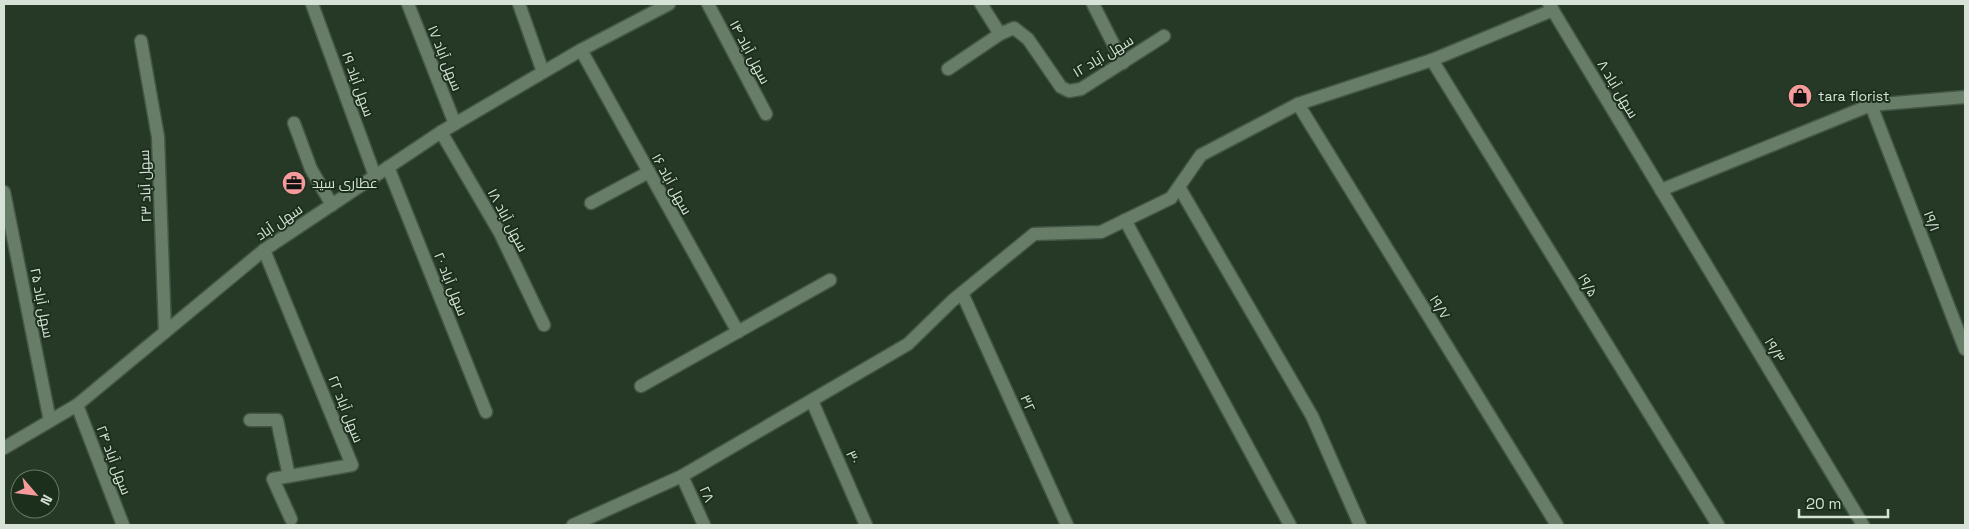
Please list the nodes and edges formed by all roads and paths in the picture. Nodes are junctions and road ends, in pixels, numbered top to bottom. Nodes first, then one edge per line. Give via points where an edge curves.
1 (312, 4) edge
2 (408, 4) edge
3 (519, 4) edge
4 (668, 4) edge
5 (708, 4) edge
6 (981, 4) edge
7 (1093, 4) edge
8 (1551, 7) edge
9 (1000, 34) junction
10 (1164, 36) dead end
11 (141, 41) dead end
12 (581, 50) junction
13 (1432, 60) junction
14 (1123, 63) junction
15 (948, 69) dead end
16 (543, 72) junction
17 (1965, 97) edge
18 (1298, 104) junction
19 (1871, 105) junction
20 (766, 114) dead end
21 (294, 123) dead end
22 (455, 124) junction
23 (441, 132) junction
24 (388, 167) junction
25 (649, 172) junction
26 (375, 176) junction
27 (1179, 187) junction
28 (1661, 190) junction
29 (4, 192) edge
30 (591, 203) dead end
31 (332, 205) junction
32 (1125, 220) junction
33 (264, 250) junction
34 (830, 280) dead end
35 (962, 293) junction
36 (544, 325) dead end
37 (165, 332) junction
38 (738, 332) junction
39 (1965, 349) edge
40 (641, 386) dead end
41 (812, 401) junction
42 (77, 405) junction
43 (486, 412) dead end
44 (250, 420) dead end
45 (50, 421) junction
46 (4, 448) edge
47 (289, 476) junction
48 (682, 476) junction
49 (291, 519) dead end
50 (124, 525) edge
51 (573, 525) edge
52 (704, 525) edge
53 (866, 525) edge
54 (1067, 525) edge
55 (1290, 525) edge
56 (1360, 525) edge
57 (1557, 525) edge
58 (1718, 525) edge
59 (1863, 525) edge

1 - 26 street, سهل آباد ۱۹
2 - 22 street, سهل آباد ۱۷
3 - 16 street
4 - 12 street, سهل آباد
5 - 20 street, سهل آباد ۱۴
6 - 9 street
7 - 14 street
8 - 13 street
8 - 28 street, سهل آباد ۸
9 - 14 street, سهل آباد ۱۲ via 1014,28 1022,32 1061,88 1069,91 1081,89
9 - 15 street
10 - 14 street, سهل آباد ۱۲
11 - 37 street, سهل آباد ۲۳ via 158,137
12 - 16 street, سهل آباد
12 - 25 street, سهل آباد ۱۶
13 - 18 street
13 - 58 street, ۱۹/۵
16 - 22 street, سهل آباد
17 - 19 street
18 - 27 street via 1201,155
18 - 57 street, ۱۹/۷
19 - 28 street
19 - 39 street, ۱۹/۱
21 - 31 street via 311,169
22 - 23 street, سهل آباد
23 - 24 street, سهل آباد
23 - 36 street, سهل آباد ۱۸ via 500,233
24 - 26 street, سهل آباد
24 - 43 street, سهل آباد ۲۰
25 - 30 street
25 - 38 street, سهل آباد ۱۶
26 - 31 street, سهل آباد
27 - 32 street via 1171,198
27 - 56 street via 1312,416
28 - 59 street, ۱۹/۳
29 - 45 street, سهل آباد ۲۵
31 - 33 street, سهل آباد
32 - 35 street via 1101,232 1034,234
32 - 55 street
33 - 37 street, سهل آباد
33 - 47 street, سهل آباد ۲۲ via 352,465
34 - 38 street
35 - 41 street via 908,344
35 - 54 street, ۳۲
37 - 42 street, سهل آباد
38 - 40 street
41 - 48 street
41 - 53 street, ۳۰
42 - 45 street, سهل آباد
42 - 50 street, سهل آباد ۲۴
44 - 47 street via 277,420
45 - 46 street, سهل آباد
47 - 49 street via 273,479
48 - 51 street
48 - 52 street, ۲۸

